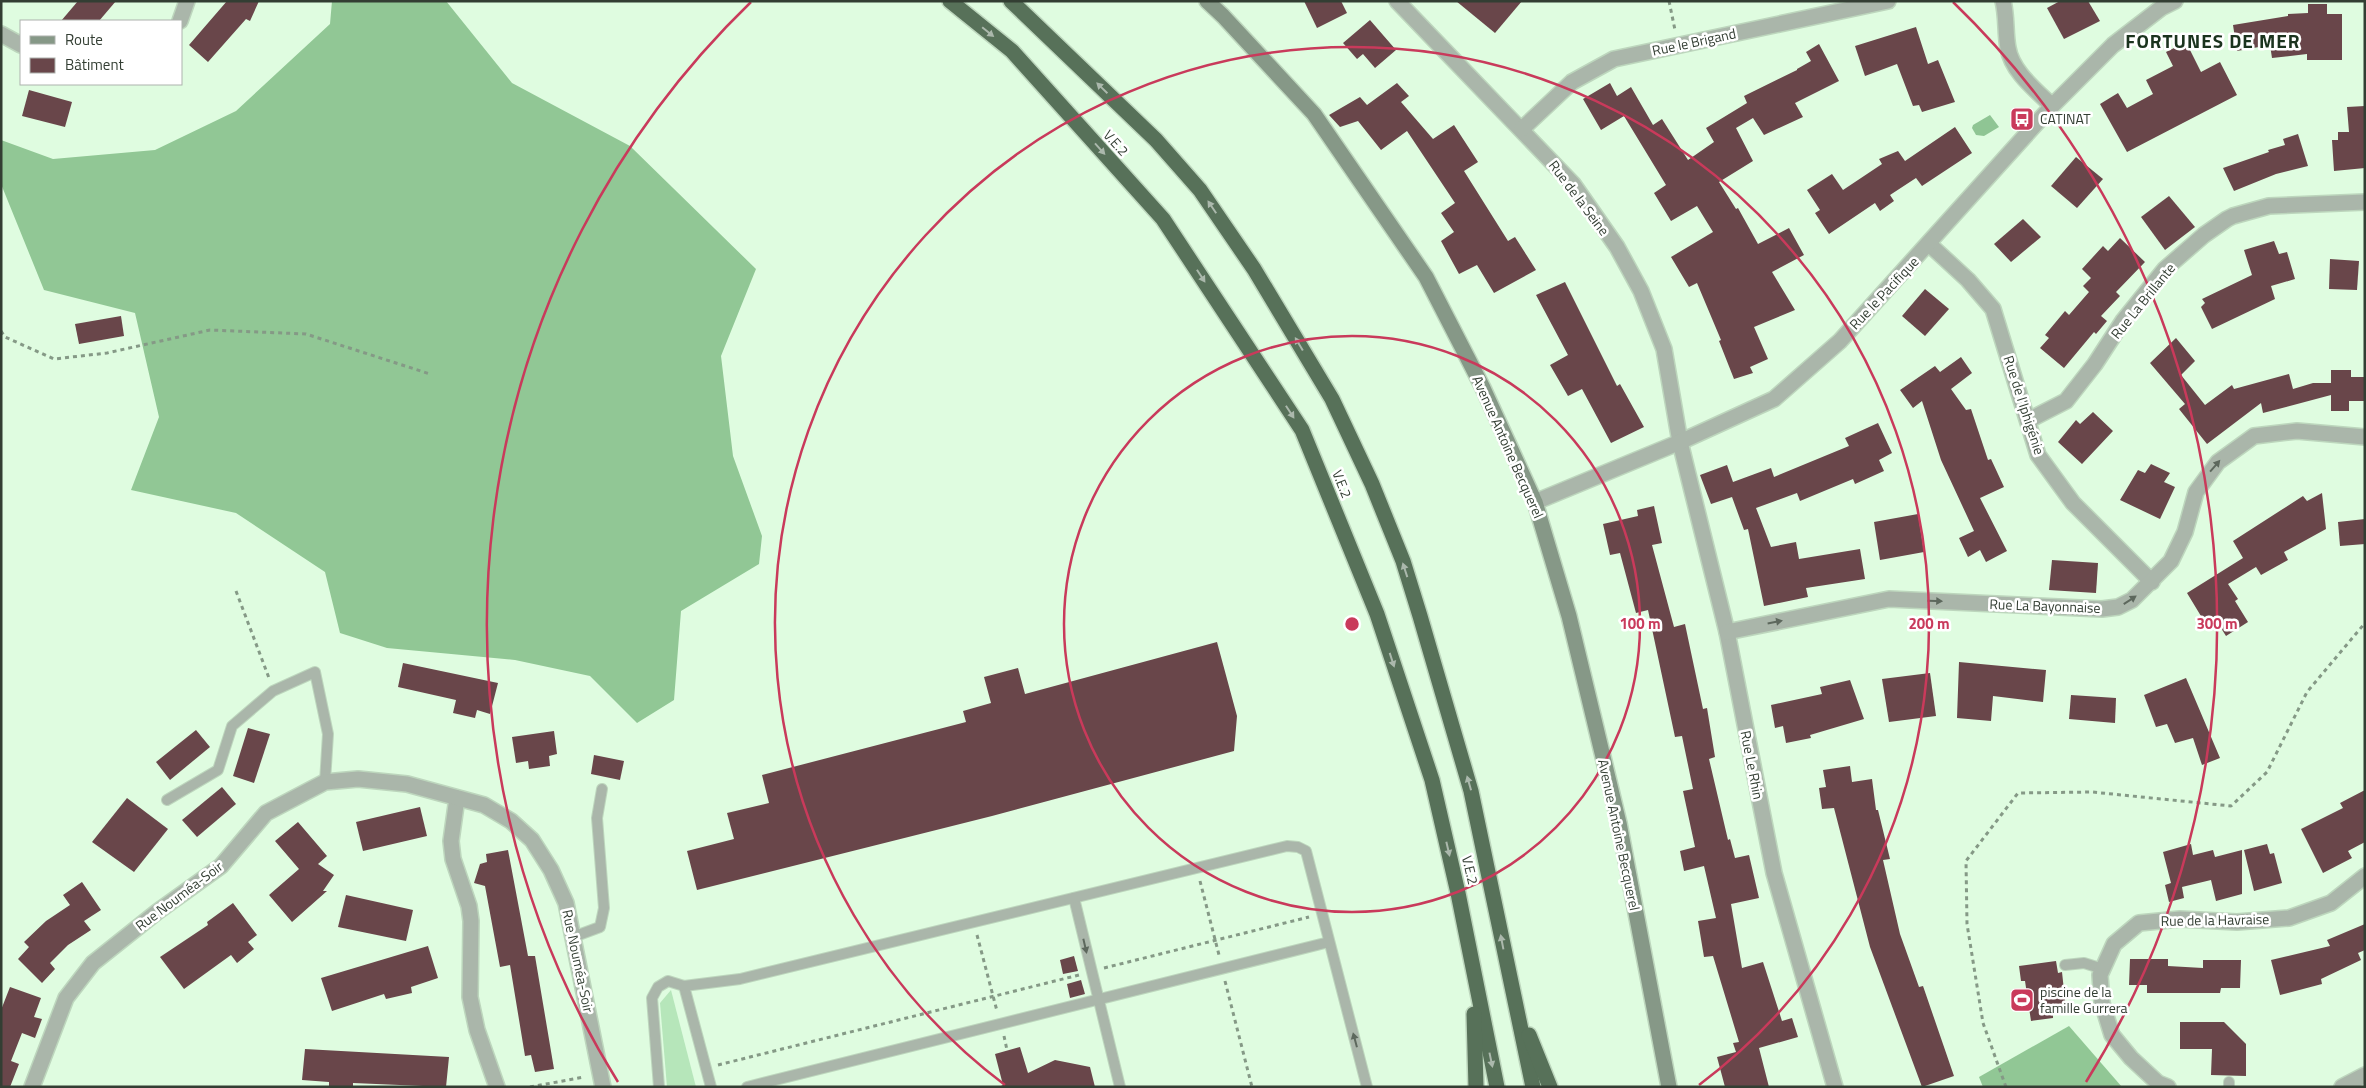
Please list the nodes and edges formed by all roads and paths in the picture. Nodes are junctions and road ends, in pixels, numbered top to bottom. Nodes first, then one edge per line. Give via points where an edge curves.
1 (187, 1) edge
2 (950, 1) edge
3 (1011, 1) edge
4 (1208, 1) edge
5 (1397, 1) edge
6 (1669, 1) edge
7 (1888, 1) edge
8 (2003, 1) edge
9 (2175, 1) edge
10 (180, 20) edge
11 (1, 34) edge
12 (20, 44) edge
13 (1678, 45) junction
14 (2052, 106) junction
15 (1522, 129) junction
16 (2365, 202) edge
17 (1929, 244) junction
18 (1, 331) edge
19 (430, 374) dead end
20 (2029, 420) junction
21 (2365, 437) edge
22 (1680, 442) junction
23 (1535, 502) junction
24 (2152, 582) junction
25 (236, 591) dead end
26 (2365, 624) edge
27 (1727, 632) junction
28 (273, 691) junction
29 (325, 782) junction
30 (602, 789) dead end
31 (457, 798) junction
32 (167, 800) dead end
33 (2365, 876) edge
34 (1074, 898) junction
35 (1322, 914) junction
36 (974, 922) junction
37 (573, 937) junction
38 (1329, 942) junction
39 (2065, 965) dead end
40 (2103, 969) junction
41 (1091, 972) junction
42 (1474, 978) junction
43 (684, 986) junction
44 (1512, 989) junction
45 (994, 997) junction
46 (1098, 1000) junction
47 (1000, 1024) junction
48 (1007, 1050) dead end
49 (706, 1068) junction
50 (2365, 1075) edge
51 (602, 1080) edge
52 (32, 1087) edge
53 (497, 1087) edge
54 (530, 1087) edge
55 (659, 1087) edge
56 (710, 1087) edge
57 (747, 1087) edge
58 (1120, 1087) edge
59 (1367, 1087) edge
60 (1476, 1087) edge
61 (1497, 1087) edge
62 (1533, 1087) edge
63 (1550, 1087) edge
64 (1669, 1087) edge
65 (1835, 1087) edge
66 (2006, 1087) edge
67 (2168, 1087) edge
68 (2342, 1087) edge

1 - 10 street
2 -> 42 highway, V.E.2 via 1012,51 1163,219 1302,430 1377,614 1432,780
44 -> 3 highway, V.E.2 via 1471,791 1420,616 1372,484 1332,399 1254,268 1200,190 1156,140
4 - 23 street, Avenue Antoine Becquerel via 1314,114 1426,277 1483,388
5 - 15 street, Rue de la Seine
6 - 13 path
7 - 13 street, Rue le Brigand
8 - 14 street via 2008,49 2022,76
9 - 14 street, Rue le Pacifique via 2113,45
11 - 12 street
13 - 15 street, Rue le Brigand via 1614,59 1572,82
14 - 17 street, Rue le Pacifique
15 - 22 street, Rue de la Seine via 1573,184 1616,247 1641,291 1664,349
16 - 20 street, Rue La Brillante via 2269,206 2228,219 2164,269 2066,402
17 - 20 street, Rue de l'Iphigénie via 1968,280 1993,309
17 - 22 street, Rue le Pacifique via 1840,341 1791,385 1774,398
18 - 19 path via 5,338 54,359 107,353 210,330 306,334
20 - 24 street, Rue de l'Iphigénie via 2038,455 2073,503
24 -> 21 street, Rue La Bayonnaise via 2171,561 2185,532 2196,492 2218,462 2254,436 2297,431
22 - 23 street, Rue le Pacifique
22 - 27 street, Rue Le Rhin
23 - 64 street, Avenue Antoine Becquerel via 1569,616 1619,823
27 -> 24 street, Rue La Bayonnaise via 1889,599 2102,609 2118,607 2132,600
25 - 28 path
26 - 66 path via 2307,692 2267,772 2230,806 2092,792 2018,793 1966,861 1967,924 1983,1022
27 - 65 street, Rue Le Rhin via 1774,873
28 - 29 lane via 315,672 328,734
28 - 32 lane via 232,726 218,770
29 - 31 street, Rue Nouméa-Soir via 358,779 407,784
29 - 52 street, Rue Nouméa-Soir via 266,813 221,866 93,963 66,998
30 - 37 lane via 597,818 604,908 600,926
31 - 37 street, Rue Nouméa-Soir via 484,805 511,821 532,840 566,903
31 - 53 street via 451,841 453,859 472,921 470,997 477,1030
33 - 40 street, Rue de la Havraise via 2330,903 2289,918 2237,922 2180,919 2139,923 2114,944
34 - 35 lane via 1287,846 1306,851
34 - 36 lane
34 -> 41 lane
35 - 38 lane
35 - 41 path
36 - 43 lane via 740,979
36 - 45 path
37 - 51 street, Rue Nouméa-Soir
38 - 46 lane
59 -> 38 lane
39 - 40 lane via 2084,963
40 - 67 street, Rue de la Havraise via 2100,975 2102,1003 2112,1035 2131,1058 2158,1083
41 - 45 path
41 - 46 lane
42 - 60 highway
42 -> 61 highway, V.E.2
43 - 49 lane
43 - 55 lane via 668,981 658,987 652,998
44 - 62 highway, V.E.2
44 - 63 highway
45 - 47 path
45 - 49 path
46 - 47 lane
46 - 58 lane
47 - 48 path
47 - 57 lane
49 - 56 lane
50 - 68 street
51 - 54 path

